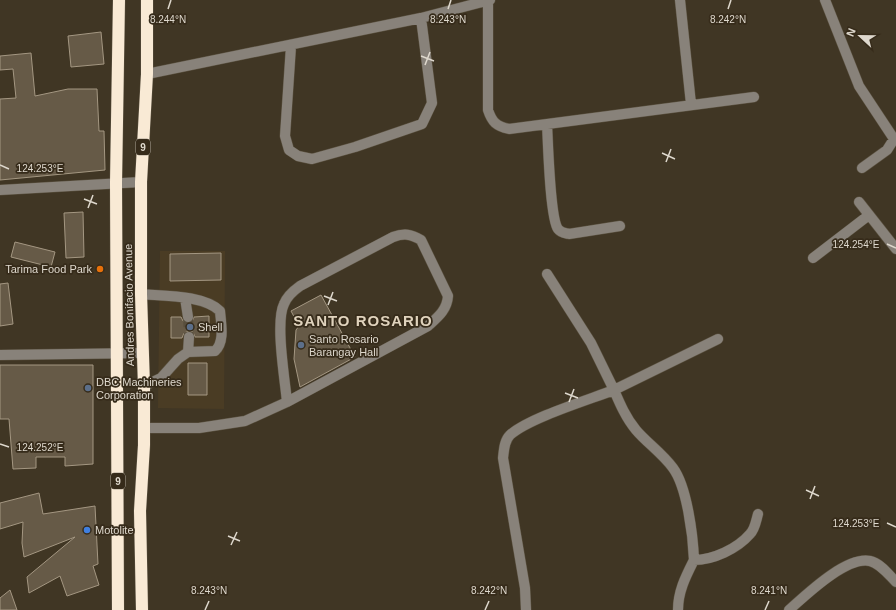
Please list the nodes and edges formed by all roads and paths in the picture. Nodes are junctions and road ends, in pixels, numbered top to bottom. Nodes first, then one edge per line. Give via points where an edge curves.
1 (118, 0) edge
2 (147, 0) edge
3 (489, 0) edge
4 (680, 0) edge
5 (825, 0) edge
6 (421, 18) junction
7 (291, 46) junction
8 (147, 74) junction
9 (754, 97) dead end
10 (691, 104) junction
11 (547, 124) junction
12 (862, 168) dead end
13 (116, 182) junction
14 (141, 182) junction
15 (0, 190) edge
16 (860, 202) dead end
17 (869, 215) junction
18 (620, 226) dead end
19 (896, 249) edge
20 (813, 258) dead end
21 (547, 274) dead end
22 (141, 294) junction
23 (185, 298) junction
24 (188, 317) tunnel mouth
25 (188, 338) tunnel mouth
26 (718, 339) dead end
27 (118, 352) junction
28 (188, 352) junction
29 (143, 353) junction
30 (0, 355) edge
31 (144, 386) junction
32 (614, 390) junction
33 (287, 402) junction
34 (144, 428) junction
35 (758, 514) dead end
36 (694, 560) junction
37 (896, 582) edge
38 (118, 610) edge
39 (142, 610) edge
40 (526, 610) edge
41 (678, 610) edge
42 (789, 610) edge

1 - 13 highway, Andres Bonifacio Avenue / 9
2 - 8 highway, Andres Bonifacio Avenue / 9
3 - 6 street
3 - 11 street via 488,110 491,120 498,126 509,129
4 - 10 street
5 - 12 street via 858,86 894,139 887,150
6 - 7 street
6 - 7 street via 432,103 422,124 312,159 298,156 289,150 285,136
7 - 8 street
8 - 14 highway, Andres Bonifacio Avenue / 9
9 - 10 street
10 - 11 street
11 - 18 street via 553,209 558,229 569,234
13 - 14 street
13 - 15 street
13 - 27 highway, Andres Bonifacio Avenue / 9
14 - 22 highway, Andres Bonifacio Avenue / 9
16 - 17 street
17 - 19 street
17 - 20 street
21 - 32 street via 590,343
22 - 23 street
22 - 29 highway, Andres Bonifacio Avenue / 9
23 - 24 street
23 - 28 street via 206,302 220,311 220,346 215,351
25 - 28 street
26 - 32 street
27 - 29 street
27 - 30 street
27 - 38 highway, Andres Bonifacio Avenue / 9
28 - 31 street via 161,378
29 - 31 highway, Andres Bonifacio Avenue / 9
31 - 34 highway, Andres Bonifacio Avenue / 9
32 - 36 street via 624,413 637,431 668,463 679,479 693,539
32 - 40 street via 524,426 510,436 504,446 503,458
33 - 33 street via 428,326 441,314 448,296 421,240 414,235 403,234 393,237 290,293 283,304 280,319
33 - 34 street via 245,421 199,428
34 - 39 highway, Andres Bonifacio Avenue / 9 via 140,511
35 - 36 street via 751,533 740,544 706,560
36 - 41 street via 684,579
37 - 42 street via 871,561 858,560 840,569

